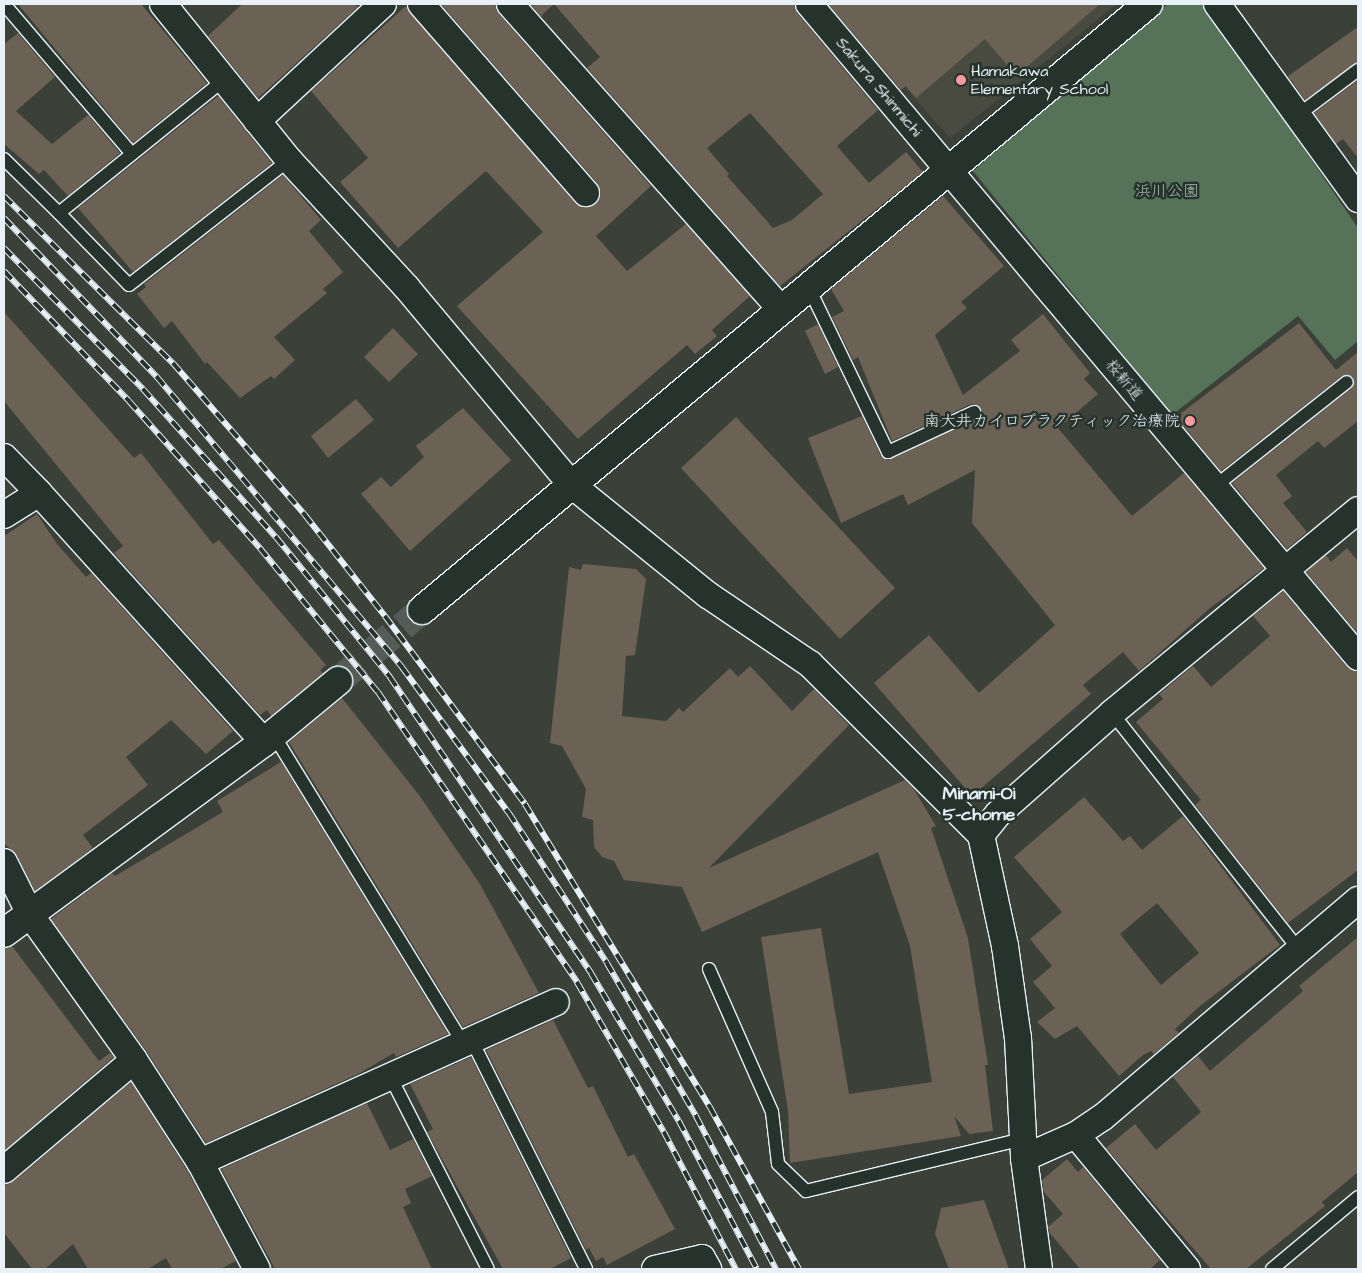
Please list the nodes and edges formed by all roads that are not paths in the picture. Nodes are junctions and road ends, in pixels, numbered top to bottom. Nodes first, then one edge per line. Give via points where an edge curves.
1 (4, 4) edge
2 (163, 4) edge
3 (383, 4) edge
4 (422, 4) edge
5 (510, 4) edge
6 (809, 4) edge
7 (1148, 4) edge
8 (1217, 4) edge
9 (1358, 70) edge
10 (224, 80) junction
11 (1298, 115) junction
12 (257, 121) junction
13 (132, 154) junction
14 (4, 159) edge
15 (289, 160) junction
16 (949, 170) junction
17 (586, 193) dead end
18 (1358, 199) edge
19 (59, 213) junction
20 (809, 288) junction
21 (782, 310) junction
22 (1346, 382) dead end
23 (974, 412) dead end
24 (4, 457) edge
25 (572, 485) junction
26 (1214, 487) junction
27 (39, 493) junction
28 (1358, 510) edge
29 (4, 515) edge
30 (1285, 571) junction
31 (422, 610) tunnel mouth
32 (1358, 657) edge
33 (338, 681) tunnel mouth
34 (1112, 713) junction
35 (269, 738) junction
36 (981, 835) junction
37 (4, 862) edge
38 (1358, 900) edge
39 (31, 916) junction
40 (4, 933) edge
41 (1299, 950) junction
42 (709, 969) dead end
43 (556, 1002) dead end
44 (467, 1041) junction
45 (134, 1060) junction
46 (390, 1076) junction
47 (1076, 1135) junction
48 (1023, 1148) junction
49 (200, 1162) junction
50 (4, 1170) edge
51 (1358, 1198) edge
52 (257, 1269) edge
53 (488, 1269) edge
54 (586, 1269) edge
55 (655, 1269) edge
56 (708, 1269) edge
57 (1039, 1269) edge
58 (1187, 1269) edge
59 (1272, 1269) edge

1 - 13 lane
2 - 10 street
3 - 12 street
4 - 17 street
5 - 21 street
6 - 16 street, Sakura Shinmichi
7 - 16 street
8 - 11 street
9 - 11 lane
10 - 12 street
10 - 13 lane
11 - 18 street
12 - 15 street
13 - 19 lane
14 - 19 lane
15 - 19 lane via 129,285
15 - 25 street via 407,288
16 - 20 street
16 - 26 street, 桜新道
20 - 21 street
20 - 23 lane via 888,452
21 - 25 street
22 - 26 lane
24 - 27 street
25 - 31 street
25 - 36 street via 708,595 810,664
26 - 30 street, 桜新道
27 - 29 street
27 - 35 street
28 - 30 street
30 - 32 street, 桜新道
30 - 34 street
33 - 35 street
34 - 36 street via 998,814
34 - 41 lane
35 - 39 street
35 - 44 lane
36 - 48 street via 1018,1038
37 - 39 street
38 - 41 street
39 - 40 street
39 - 45 street
41 - 47 street
42 - 48 lane via 772,1112 778,1164 806,1192
43 - 44 street
44 - 46 street
44 - 54 lane
45 - 49 street
45 - 50 street
46 - 49 street
46 - 53 lane
47 - 48 street
47 - 58 street
48 - 57 street
49 - 52 street
51 - 59 lane
55 - 56 street via 702,1258

